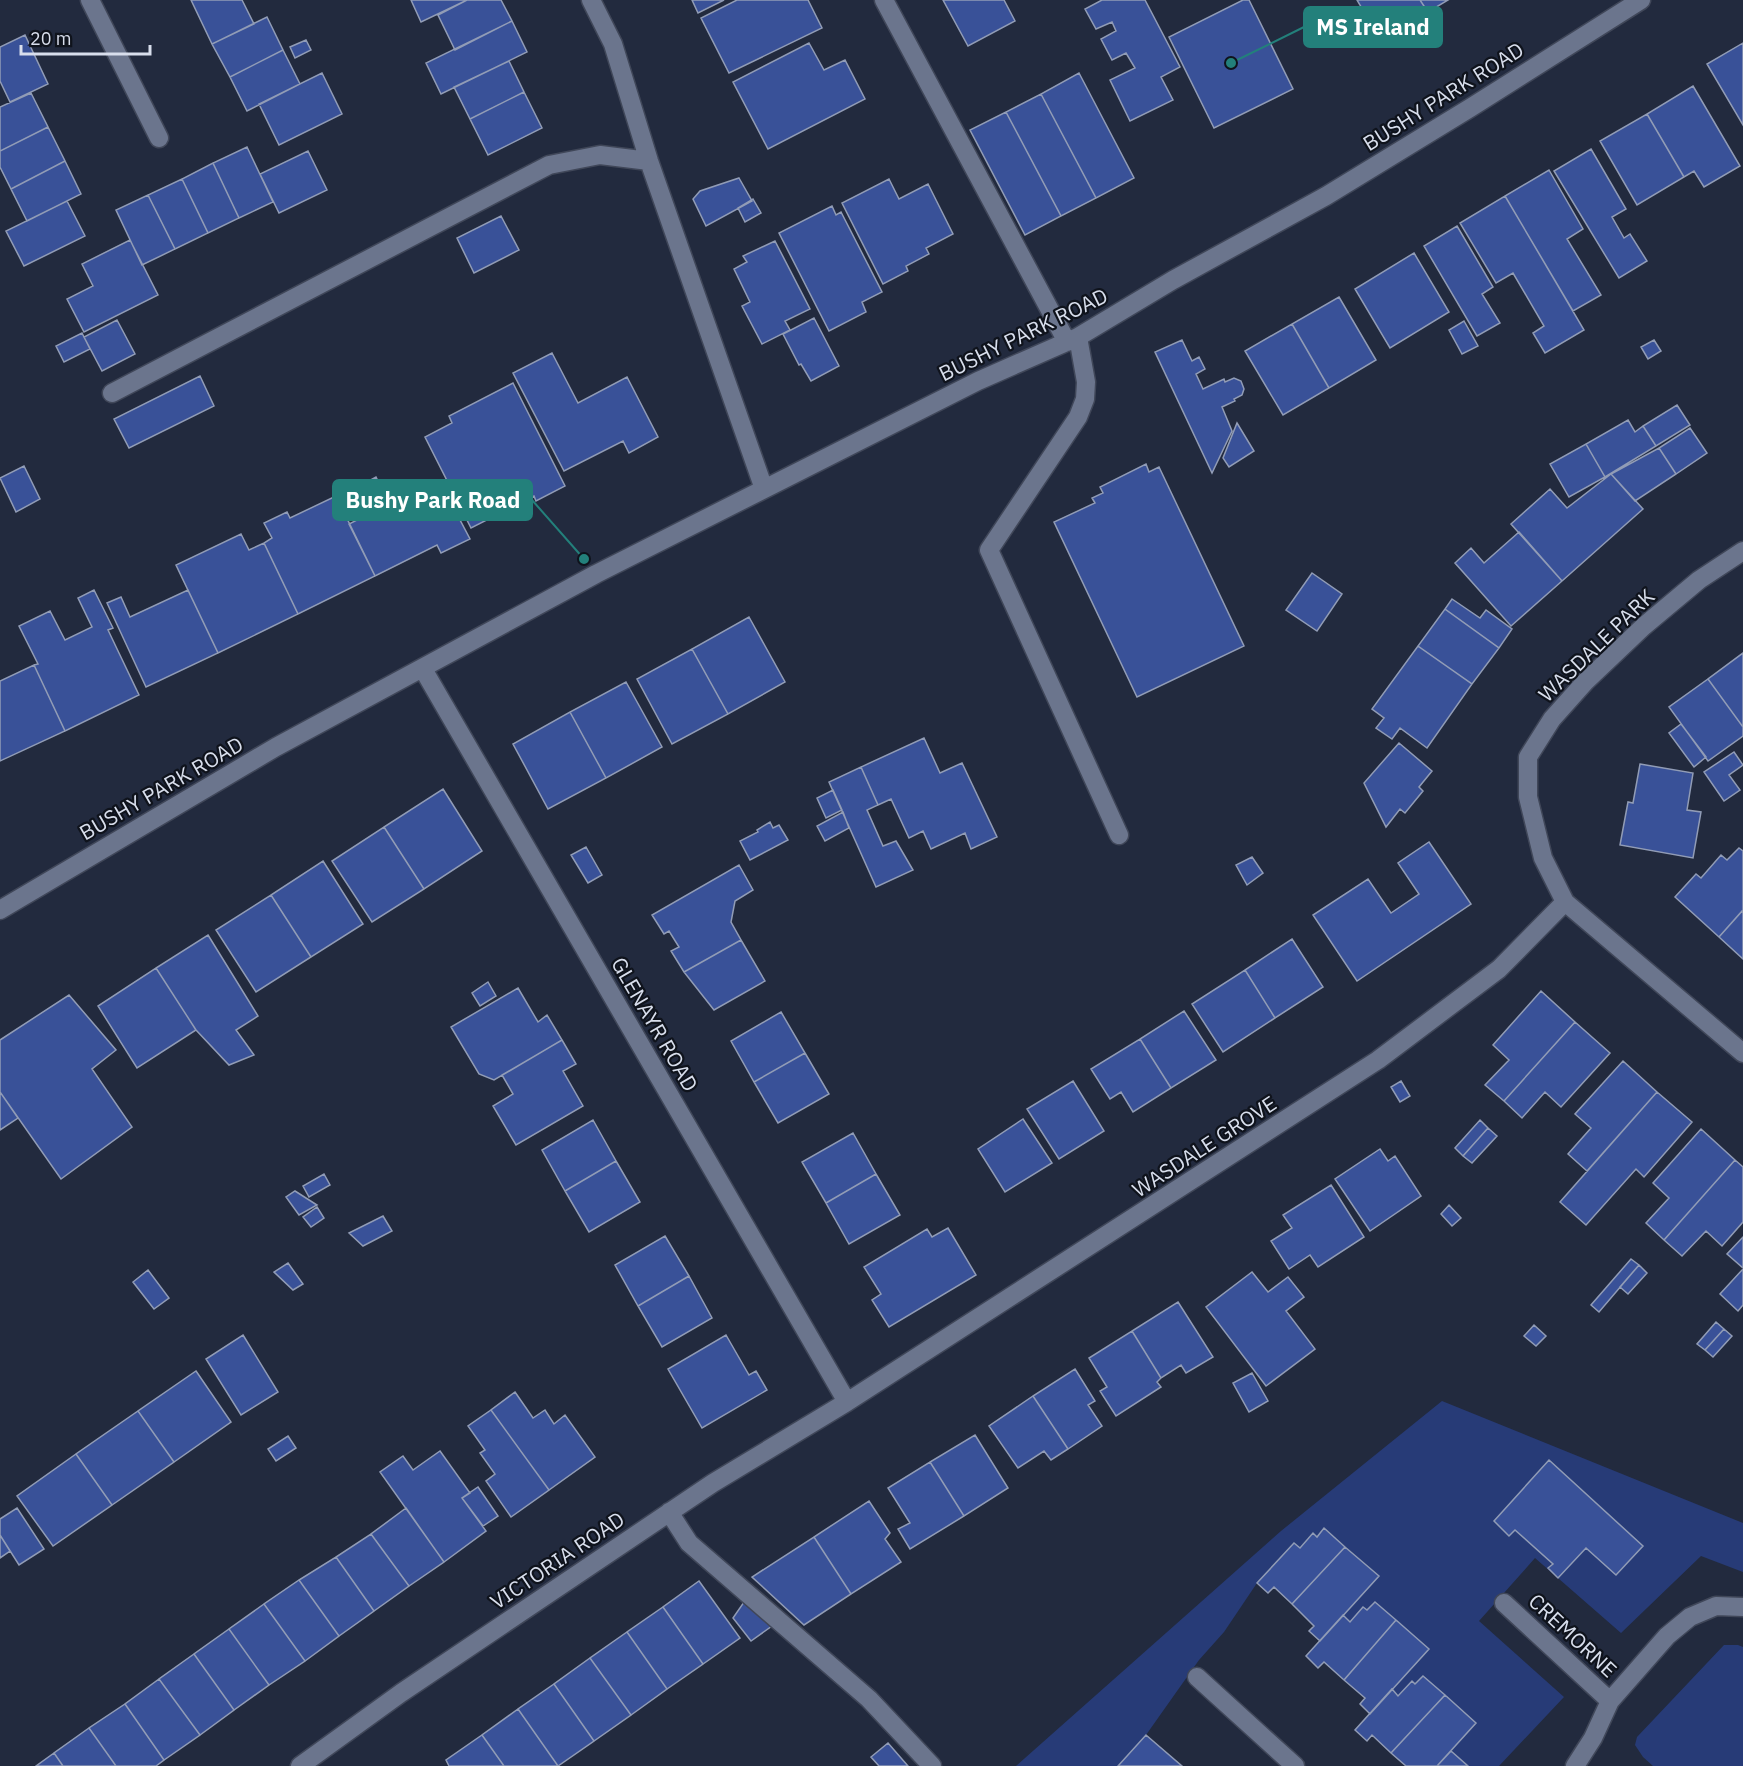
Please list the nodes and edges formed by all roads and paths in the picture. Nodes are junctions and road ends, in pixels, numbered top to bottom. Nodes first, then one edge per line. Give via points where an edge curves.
1 (90, 0) edge
2 (591, 0) edge
3 (884, 0) edge
4 (1641, 0) edge
5 (1617, 6) edge
6 (159, 138) dead end
7 (649, 161) junction
8 (1073, 340) junction
9 (112, 393) dead end
10 (764, 489) junction
11 (1743, 551) edge
12 (423, 669) junction
13 (1119, 835) dead end
14 (1565, 902) junction
15 (0, 910) edge
16 (1743, 1053) edge
17 (847, 1402) junction
18 (669, 1512) junction
19 (1504, 1603) dead end
20 (1743, 1607) edge
21 (1197, 1677) dead end
22 (1610, 1701) junction
23 (300, 1766) edge
24 (932, 1766) edge
25 (1294, 1766) edge
26 (1575, 1766) edge

1 - 6 street
2 - 7 street via 613,44
3 - 8 street
4 - 5 street, BUSHY PARK ROAD
5 - 8 street, BUSHY PARK ROAD via 1470,108 1326,196
7 - 9 street via 600,155 549,165
7 - 10 street
8 - 10 street, BUSHY PARK ROAD via 978,381
8 - 13 street via 1086,382 1078,417 989,550
10 - 12 street, BUSHY PARK ROAD via 596,574
11 - 14 street, WASDALE PARK via 1699,580 1585,682 1552,719 1528,757 1528,797 1543,858
12 - 15 street, BUSHY PARK ROAD via 276,747
12 - 17 street, GLENAYR ROAD
14 - 16 street
14 - 17 street, WASDALE GROVE via 1499,969 1378,1060
17 - 18 street, VICTORIA ROAD
18 - 23 street, VICTORIA ROAD
18 - 24 street via 689,1544 869,1698
19 - 22 street, CREMORNE
20 - 22 street, CREMORNE via 1716,1606 1690,1617 1667,1636
21 - 25 street
22 - 26 street, CREMORNE

